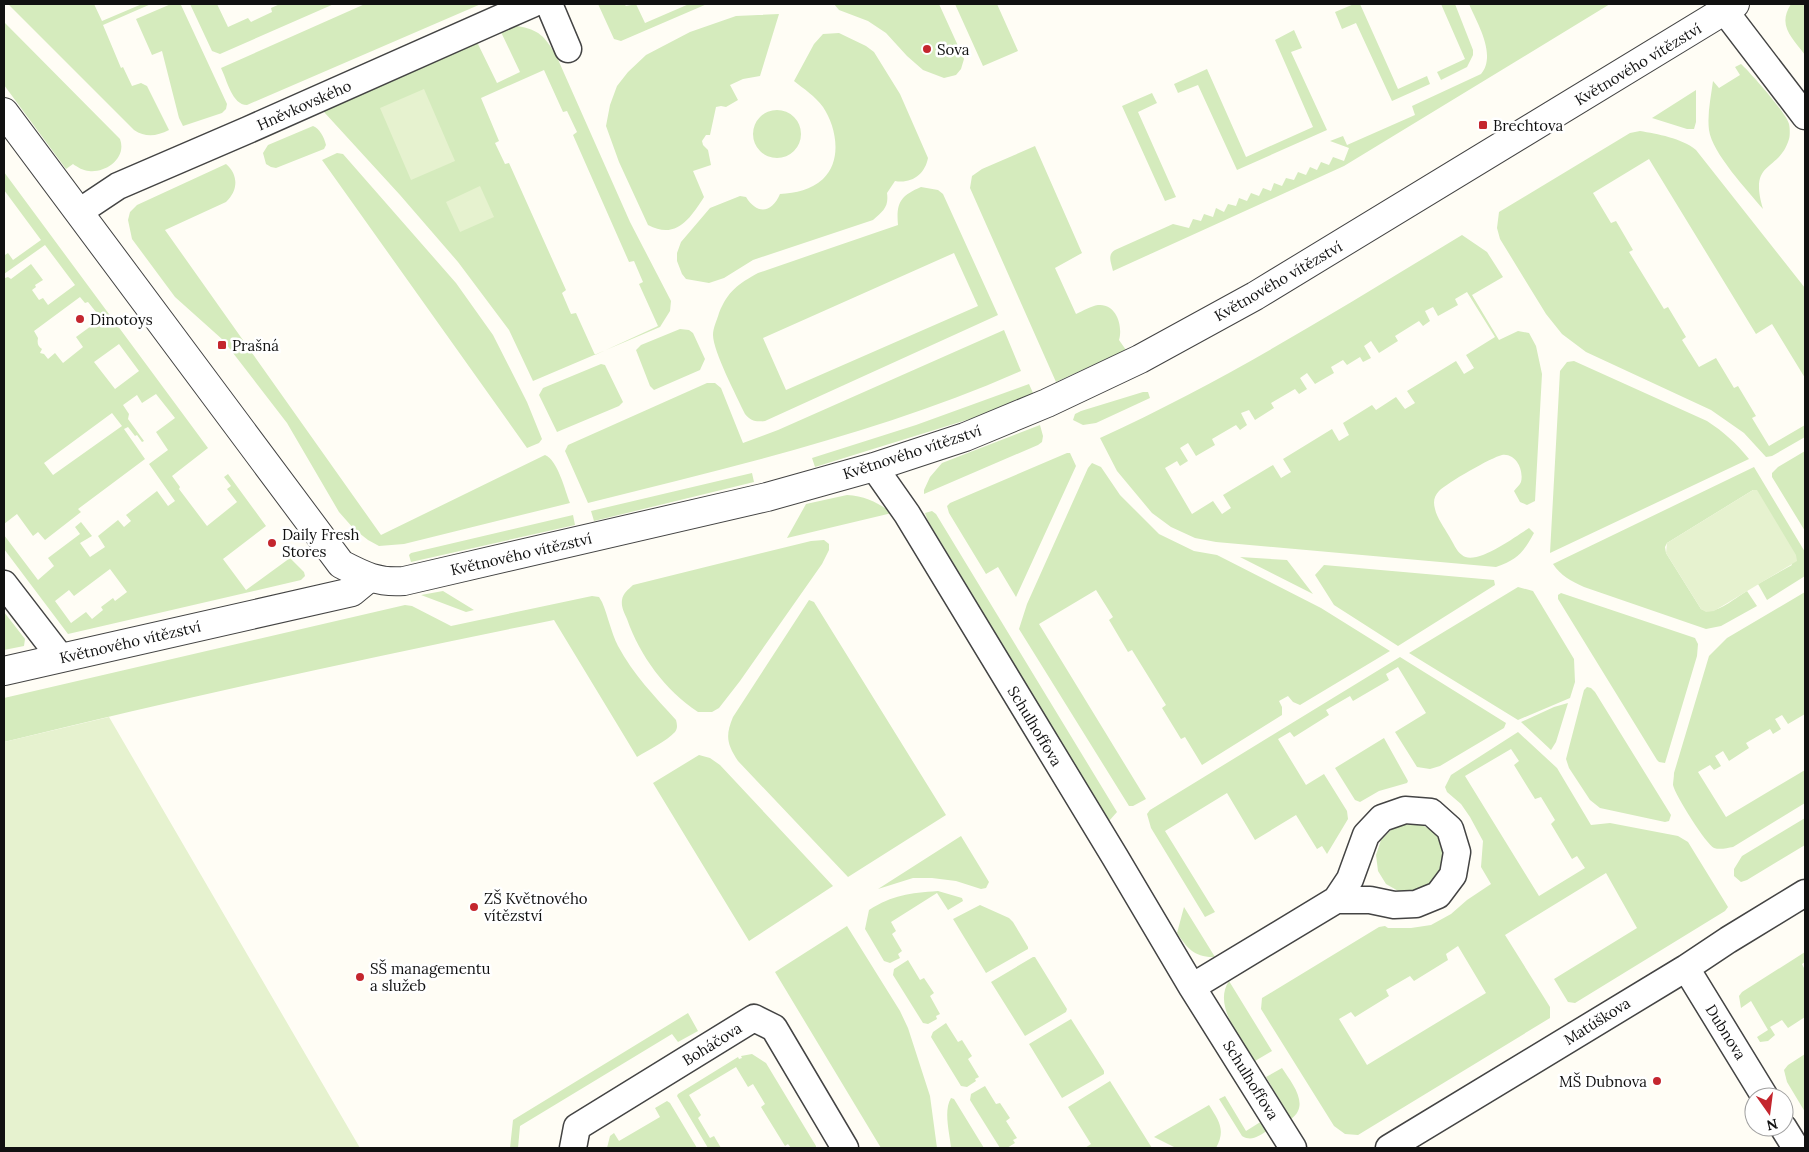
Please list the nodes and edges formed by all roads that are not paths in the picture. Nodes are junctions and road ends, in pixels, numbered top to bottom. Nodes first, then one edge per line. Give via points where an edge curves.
1 (532, 4) edge
2 (549, 4) edge
3 (1730, 7) edge
4 (568, 49) dead end
5 (4, 112) edge
6 (1805, 116) edge
7 (79, 212) junction
8 (874, 467) junction
9 (369, 578) junction
10 (4, 584) edge
11 (61, 658) junction
12 (4, 671) edge
13 (1805, 893) edge
14 (1336, 900) junction
15 (1686, 968) junction
16 (1192, 987) junction
17 (1759, 1087) edge
18 (1789, 1137) edge
19 (573, 1148) edge
20 (845, 1148) edge
21 (1293, 1148) edge
22 (1389, 1148) edge
23 (1796, 1148) edge

1 - 7 street, Hněvkovského via 118,186
2 - 4 street
3 - 6 street
3 - 8 street, Květnového vítězství via 1255,296 1140,358 1047,403
5 - 7 street
7 - 9 street via 341,564
8 - 9 street, Květnového vítězství via 767,497 404,581
8 - 16 street, Schulhoffova via 912,522
9 - 11 street, Květnového vítězství via 352,592
10 - 11 street
11 - 12 street, Květnového vítězství
13 - 15 street, Matúškova
14 - 14 street via 1370,900 1394,905 1416,904 1438,896 1453,875 1457,852 1450,830 1431,812 1404,810 1382,818 1366,835 1350,879
14 - 16 street
15 - 17 street, Dubnova
15 - 22 street, Matúškova
16 - 21 street, Schulhoffova
18 - 23 street
19 - 20 street, Boháčova via 577,1126 754,1018 774,1028

